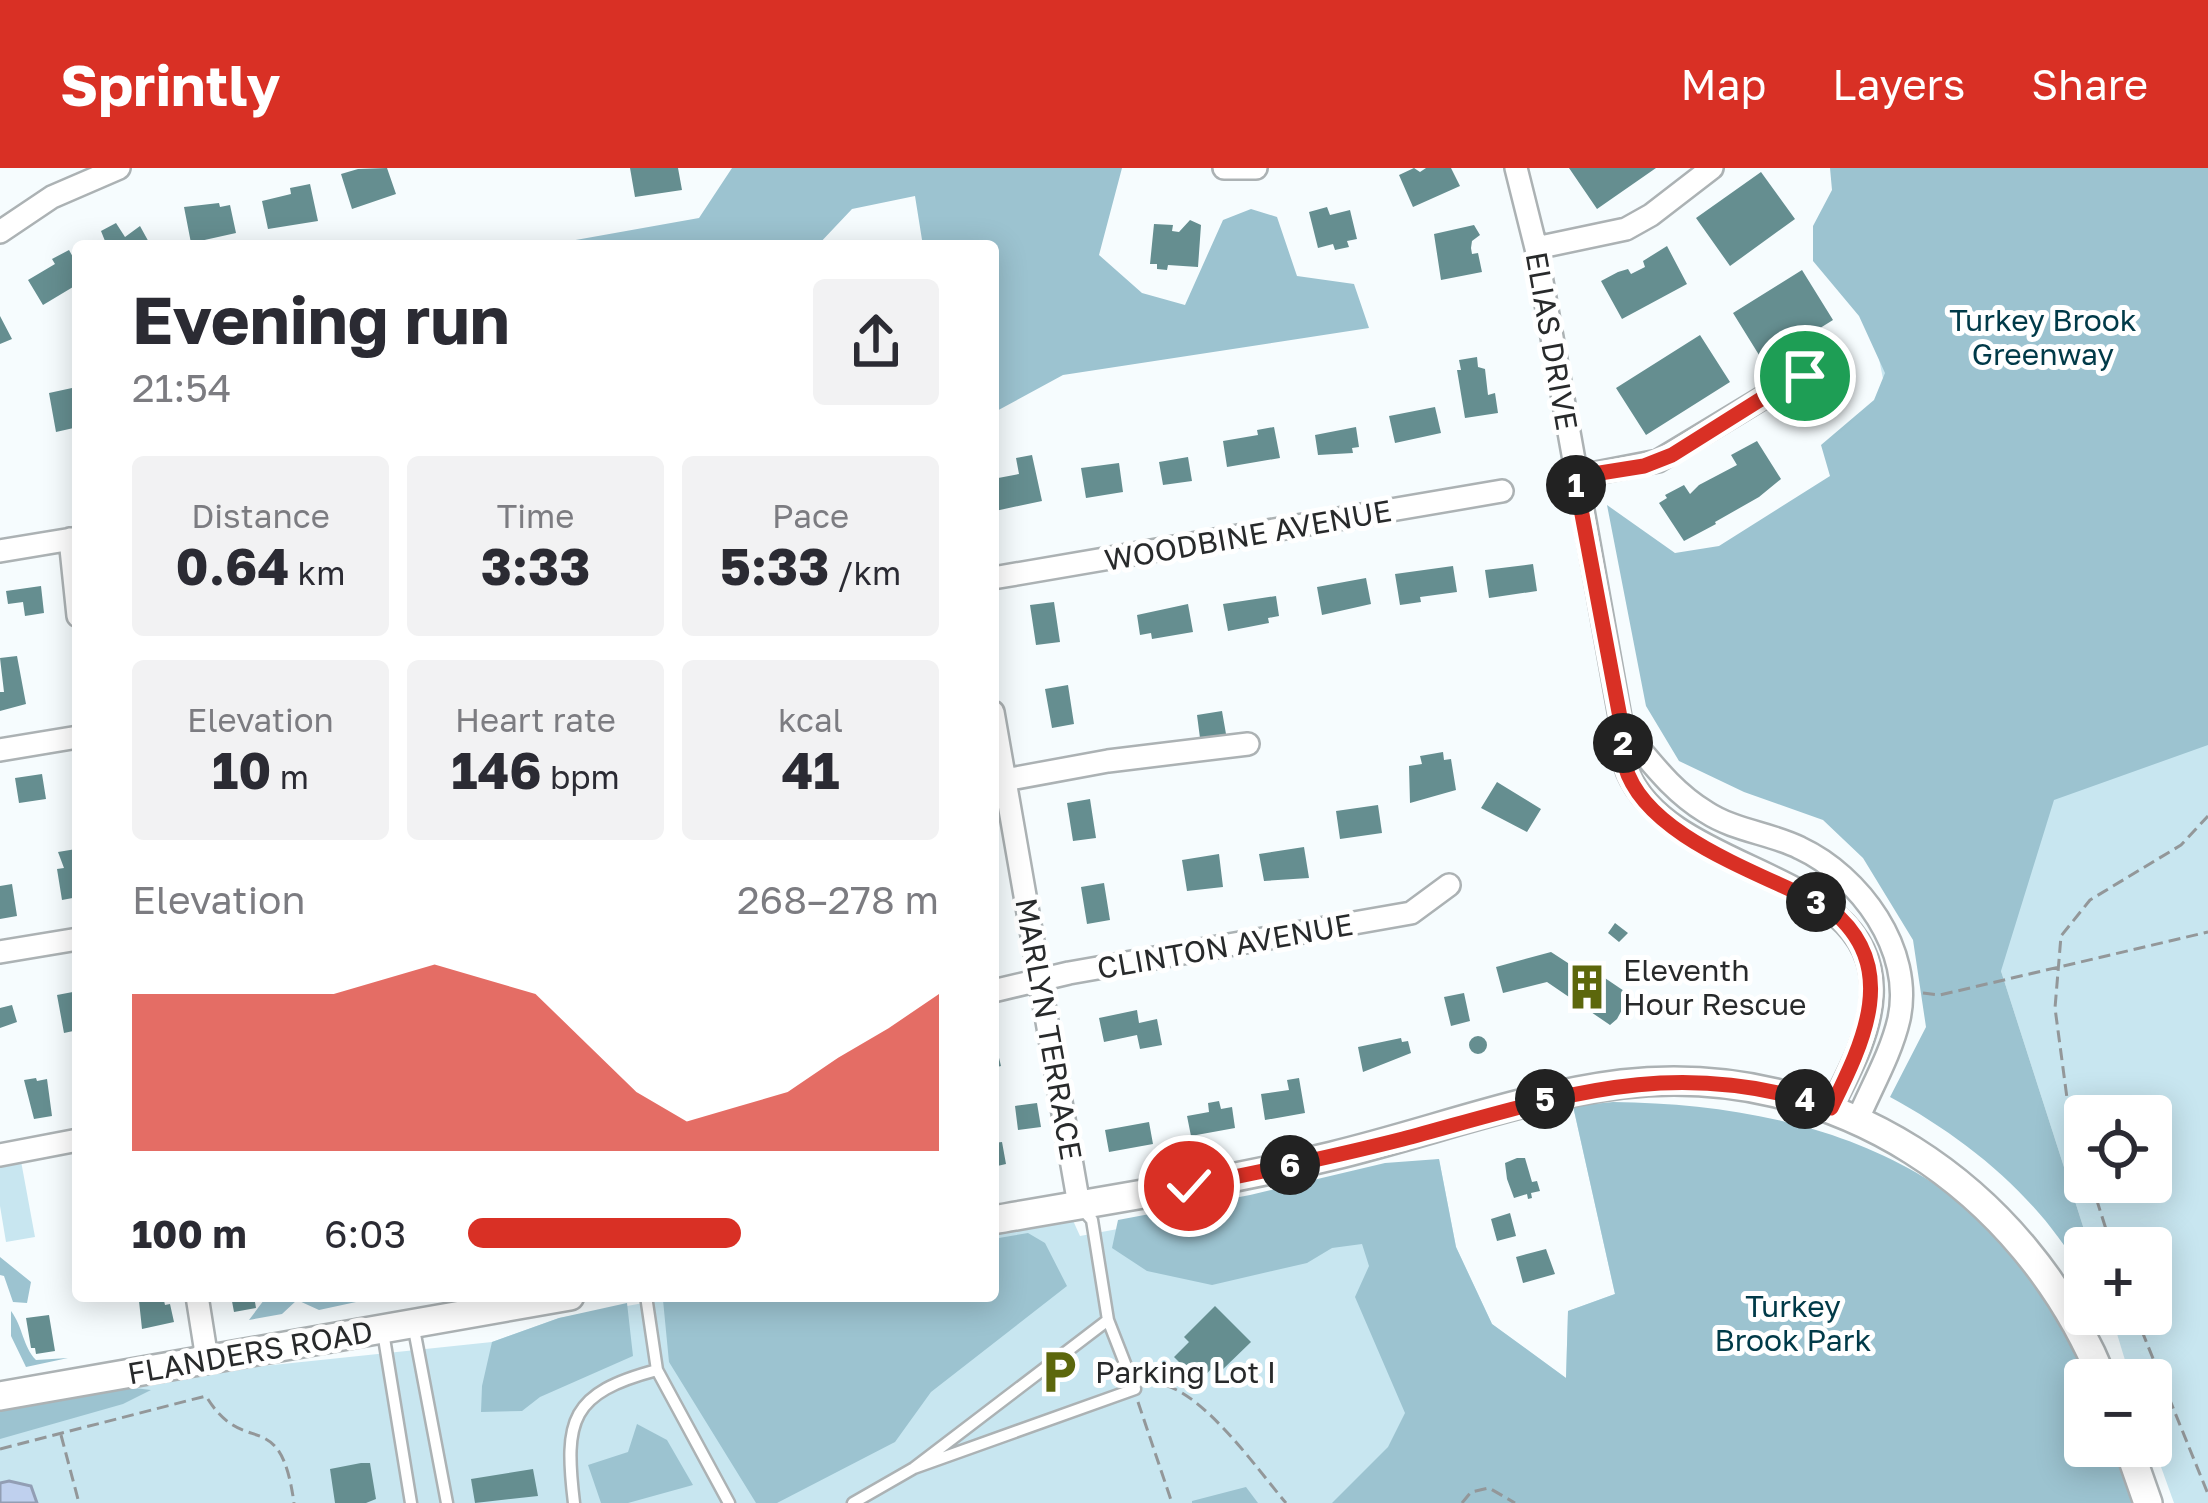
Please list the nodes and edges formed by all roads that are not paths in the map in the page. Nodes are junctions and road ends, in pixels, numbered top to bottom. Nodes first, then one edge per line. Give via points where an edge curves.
1 (118, 168) edge
2 (1224, 168) edge
3 (1256, 168) edge
4 (1516, 168) edge
5 (1712, 168) edge
6 (0, 232) edge
7 (1537, 248) junction
8 (1843, 375) dead end
9 (1575, 477) junction
10 (1502, 491) dead end
11 (72, 539) edge
12 (0, 551) edge
13 (999, 577) edge
14 (1622, 728) junction
15 (72, 738) edge
16 (1248, 744) dead end
17 (0, 750) edge
18 (999, 781) edge
19 (1449, 885) dead end
20 (72, 940) edge
21 (0, 952) edge
22 (1041, 981) junction
23 (999, 990) edge
24 (1831, 1108) junction
25 (1857, 1121) junction
26 (72, 1141) edge
27 (0, 1155) edge
28 (1079, 1205) junction
29 (999, 1219) edge
30 (198, 1302) edge
31 (536, 1302) edge
32 (647, 1302) edge
33 (1108, 1320) junction
34 (413, 1324) junction
35 (382, 1329) junction
36 (2093, 1359) edge
37 (657, 1370) junction
38 (205, 1372) junction
39 (0, 1396) edge
40 (428, 1409) junction
41 (397, 1414) junction
42 (2135, 1467) edge
43 (914, 1468) junction
44 (411, 1503) edge
45 (446, 1503) edge
46 (574, 1503) edge
47 (729, 1503) edge
48 (853, 1503) edge
49 (2148, 1503) edge

1 - 6 street
2 - 3 street
4 - 7 street, ELIAS DRIVE
5 - 7 street via 1626,229
7 - 9 street, ELIAS DRIVE
8 - 9 street via 1794,379 1658,461
9 - 14 street, ELIAS DRIVE
10 - 13 street, WOODBINE AVENUE
11 - 12 street
14 - 24 street, ELIAS DRIVE via 1628,773 1660,817 1830,909 1860,944 1872,1000
14 - 25 street, ELIAS DRIVE via 1670,786 1701,809 1798,846 1867,901 1901,994 1895,1033
15 - 17 street
16 - 18 street
18 - 22 street, MARLYN TERRACE
19 - 22 street, CLINTON AVENUE via 1411,914
20 - 21 street
22 - 23 street, CLINTON AVENUE
22 - 28 street, MARLYN TERRACE
24 - 25 main road
24 - 28 main road via 1751,1087 1624,1084 1276,1169
25 - 36 main road via 1948,1175 2014,1235 2073,1315
26 - 27 street
28 - 29 main road
28 - 33 lane via 1092,1220
30 - 38 street
31 - 34 main road, FLANDERS ROAD
32 - 37 lane
33 - 43 lane
33 - 43 lane via 1135,1389
34 - 35 main road, FLANDERS ROAD
34 - 40 lane
35 - 38 main road, FLANDERS ROAD
35 - 41 lane
37 - 46 lane via 608,1387 577,1417 568,1442
37 - 47 lane
38 - 39 main road, FLANDERS ROAD
40 - 41 lane
40 - 45 lane
41 - 44 lane
42 - 49 main road
43 - 48 lane

